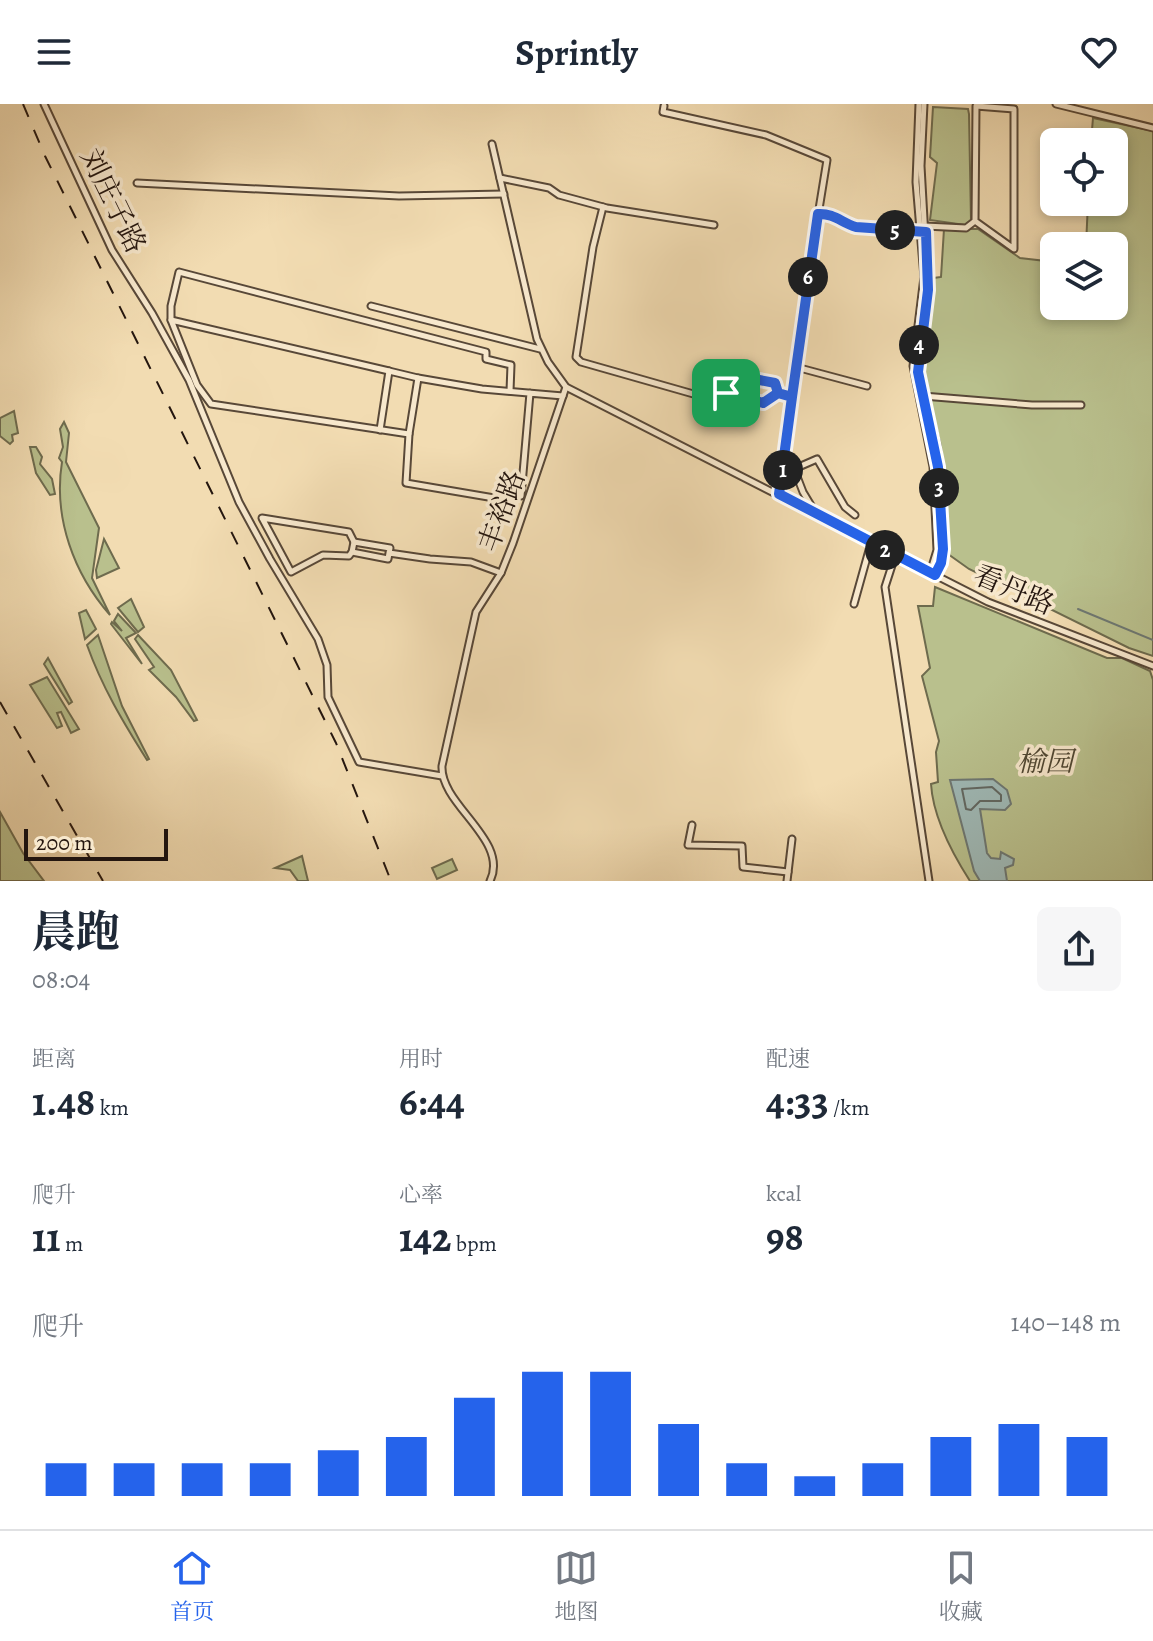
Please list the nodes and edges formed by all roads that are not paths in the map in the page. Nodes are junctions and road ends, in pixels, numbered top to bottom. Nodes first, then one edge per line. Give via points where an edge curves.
1 (44, 104) edge
2 (922, 104) edge
3 (1056, 104) edge
4 (664, 106) dead end
5 (986, 106) edge
6 (1153, 128) edge
7 (492, 144) dead end
8 (500, 178) junction
9 (137, 183) dead end
10 (504, 194) junction
11 (603, 207) junction
12 (818, 214) junction
13 (975, 221) junction
14 (714, 225) dead end
15 (924, 230) junction
16 (371, 306) dead end
17 (171, 320) junction
18 (541, 350) junction
19 (796, 367) junction
20 (389, 371) junction
21 (418, 378) junction
22 (867, 386) dead end
23 (566, 387) junction
24 (510, 391) junction
25 (530, 393) junction
26 (726, 393) junction
27 (778, 393) junction
28 (563, 396) junction
29 (923, 396) junction
30 (792, 397) junction
31 (1081, 405) dead end
32 (380, 430) junction
33 (409, 434) junction
34 (786, 448) junction
35 (794, 469) junction
36 (779, 494) junction
37 (816, 513) junction
38 (855, 515) dead end
39 (354, 542) junction
40 (871, 543) junction
41 (352, 552) junction
42 (389, 553) junction
43 (895, 556) junction
44 (501, 573) junction
45 (932, 574) junction
46 (854, 604) dead end
47 (1153, 666) edge
48 (442, 776) junction
49 (692, 825) dead end
50 (792, 839) dead end
51 (788, 872) junction
52 (490, 881) edge
53 (787, 881) edge
54 (929, 881) edge

1 - 48 street, 刘庄子路 via 112,250 189,380 239,502 318,639 327,665 328,697 359,762
2 - 15 street
3 - 6 street
4 - 12 street via 663,112 766,135 827,160
5 - 13 street via 976,106
5 - 13 street via 1014,109 1014,249
7 - 8 street
8 - 10 street
8 - 11 street
9 - 10 street via 399,196
10 - 18 street
11 - 14 street
11 - 26 street via 576,357 718,401
12 - 15 street via 830,213 856,227
12 - 19 street
13 - 15 street via 966,228
15 - 29 street via 928,290 918,359
15 - 45 street via 913,366 933,467 937,550
16 - 18 street
17 - 20 street
17 - 24 street via 179,272 486,352 486,359 511,365
17 - 32 street via 197,385 211,404
18 - 23 street
19 - 22 street
19 - 30 street
20 - 21 street
20 - 32 street
21 - 24 street
21 - 33 street
23 - 28 street, 丰裕路
23 - 36 street, 看丹路
24 - 25 street
25 - 28 street
25 - 33 street via 521,496 506,500 406,483
26 - 27 street via 763,403
26 - 27 street via 734,381 754,379 775,383
27 - 30 street
28 - 44 street, 丰裕路
29 - 31 street
29 - 45 street via 938,467 943,549
30 - 34 street
32 - 33 street
34 - 35 street
34 - 36 street
35 - 37 street
35 - 38 street via 817,459
36 - 37 street, 看丹路
37 - 40 street, 看丹路
39 - 41 street
39 - 41 street via 349,532 262,518 291,572 323,555
39 - 42 street via 390,548
40 - 43 street, 看丹路
40 - 46 street
41 - 42 street via 388,559
42 - 44 street via 471,562
43 - 45 street, 看丹路
43 - 54 street via 885,587
44 - 48 street, 丰裕路 via 476,612
45 - 47 street, 看丹路 via 1024,618
48 - 52 street via 485,841 495,867
49 - 51 street via 688,845 742,846 743,867
50 - 51 street
51 - 53 street

